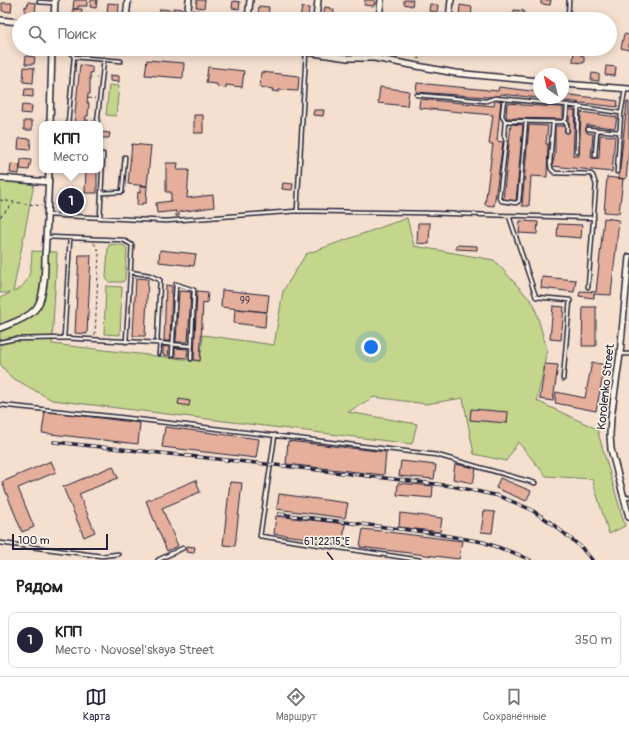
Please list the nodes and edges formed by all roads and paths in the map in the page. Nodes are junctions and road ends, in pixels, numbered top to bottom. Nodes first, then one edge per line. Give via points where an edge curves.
1 (128, 0) edge
2 (189, 0) edge
3 (250, 0) edge
4 (318, 0) edge
5 (381, 0) edge
6 (451, 0) edge
7 (569, 0) edge
8 (39, 2) dead end
9 (55, 2) edge
10 (54, 12) edge
11 (127, 12) edge
12 (188, 12) edge
13 (249, 12) edge
14 (317, 12) edge
15 (380, 12) edge
16 (450, 12) edge
17 (568, 12) edge
18 (0, 20) edge
19 (12, 21) edge
20 (52, 56) edge
21 (310, 56) edge
22 (337, 56) edge
23 (423, 56) edge
24 (74, 57) joint
25 (374, 58) joint
26 (104, 59) junction
27 (121, 61) dead end
28 (407, 64) junction
29 (90, 77) dead end
30 (102, 79) junction
31 (533, 80) edge
32 (569, 85) edge
33 (627, 90) edge
34 (417, 95) dead end
35 (88, 98) dead end
36 (504, 99) junction
37 (100, 100) junction
38 (567, 105) junction
39 (578, 106) junction
40 (621, 113) junction
41 (86, 120) dead end
42 (50, 121) edge
43 (68, 121) edge
44 (90, 121) edge
45 (97, 121) edge
46 (505, 121) junction
47 (526, 121) junction
48 (564, 121) junction
49 (553, 122) junction
50 (588, 129) dead end
51 (597, 130) junction
52 (567, 131) dead end
53 (619, 132) junction
54 (577, 152) dead end
55 (595, 156) dead end
56 (125, 158) dead end
57 (617, 172) dead end
58 (49, 173) edge
59 (102, 173) edge
60 (0, 178) edge
61 (49, 182) junction
62 (101, 193) junction
63 (0, 200) edge
64 (14, 202) junction
65 (48, 207) junction
66 (297, 211) junction
67 (48, 215) junction
68 (509, 216) junction
69 (0, 218) edge
70 (100, 218) junction
71 (594, 218) junction
72 (47, 237) junction
73 (70, 238) junction
74 (92, 239) junction
75 (629, 257) edge
76 (130, 272) junction
77 (588, 287) dead end
78 (0, 328) edge
79 (64, 338) junction
80 (95, 340) junction
81 (0, 342) edge
82 (126, 342) junction
83 (158, 343) junction
84 (173, 344) junction
85 (191, 346) junction
86 (159, 354) dead end
87 (620, 354) junction
88 (629, 354) edge
89 (172, 356) dead end
90 (191, 359) dead end
91 (563, 379) dead end
92 (0, 405) edge
93 (275, 435) junction
94 (535, 483) dead end
95 (626, 498) edge
96 (629, 517) edge
97 (0, 543) edge
98 (183, 548) dead end
99 (118, 554) dead end
100 (158, 560) edge
101 (420, 560) edge

1 - 11 street
2 - 12 street
3 - 13 street
4 - 14 street
5 - 15 street
6 - 16 street
7 - 17 lane
8 - 9 lane
9 - 10 street
18 - 19 street
20 - 42 street
21 - 66 lane
22 - 25 street
23 - 28 path
24 - 26 lane
24 - 43 lane
25 - 28 street
26 - 27 lane
26 - 30 lane
28 - 31 street via 455,73
29 - 30 path
30 - 37 lane
32 - 33 street
33 - 40 lane
34 - 36 lane via 486,101
35 - 37 path
36 - 38 lane
36 - 46 lane via 502,116
37 - 45 lane
38 - 39 lane
38 - 48 lane
39 - 40 lane
39 - 54 lane
40 - 53 lane
41 - 44 path
46 - 47 lane
46 - 47 lane via 506,141 500,198 502,201 516,203 519,201
47 - 49 lane
48 - 49 lane
48 - 52 lane via 567,124
49 - 71 lane via 551,169 555,173 593,176 596,185
50 - 51 lane
51 - 53 lane
51 - 55 lane
53 - 57 lane
56 - 62 lane via 122,192
58 - 61 street
59 - 62 lane
60 - 61 street
61 - 65 street
62 - 70 lane
63 - 64 path
64 - 65 path
64 - 69 path
65 - 67 street
66 - 68 lane
66 - 70 lane via 166,221
67 - 70 lane
67 - 72 street
68 - 71 lane
68 - 91 lane via 536,297 570,300
71 - 77 lane
72 - 73 lane
72 - 78 street via 40,302 31,314
73 - 74 lane
73 - 79 lane
74 - 76 lane via 123,240 132,245
74 - 80 path via 99,252
75 - 87 street, Korolenko Street
76 - 82 lane
76 - 83 lane via 149,274 160,280
79 - 80 lane
79 - 81 lane via 15,338
80 - 82 lane
82 - 83 lane
83 - 84 lane
83 - 86 lane
84 - 85 lane
84 - 85 lane via 176,284 194,290
84 - 89 lane
85 - 90 lane
87 - 88 lane
87 - 95 street, Korolenko Street via 610,435 611,449
92 - 93 lane
93 - 94 lane via 437,455
93 - 101 lane via 260,536
95 - 96 street, Korolenko Street
97 - 99 lane via 102,556
98 - 100 lane

